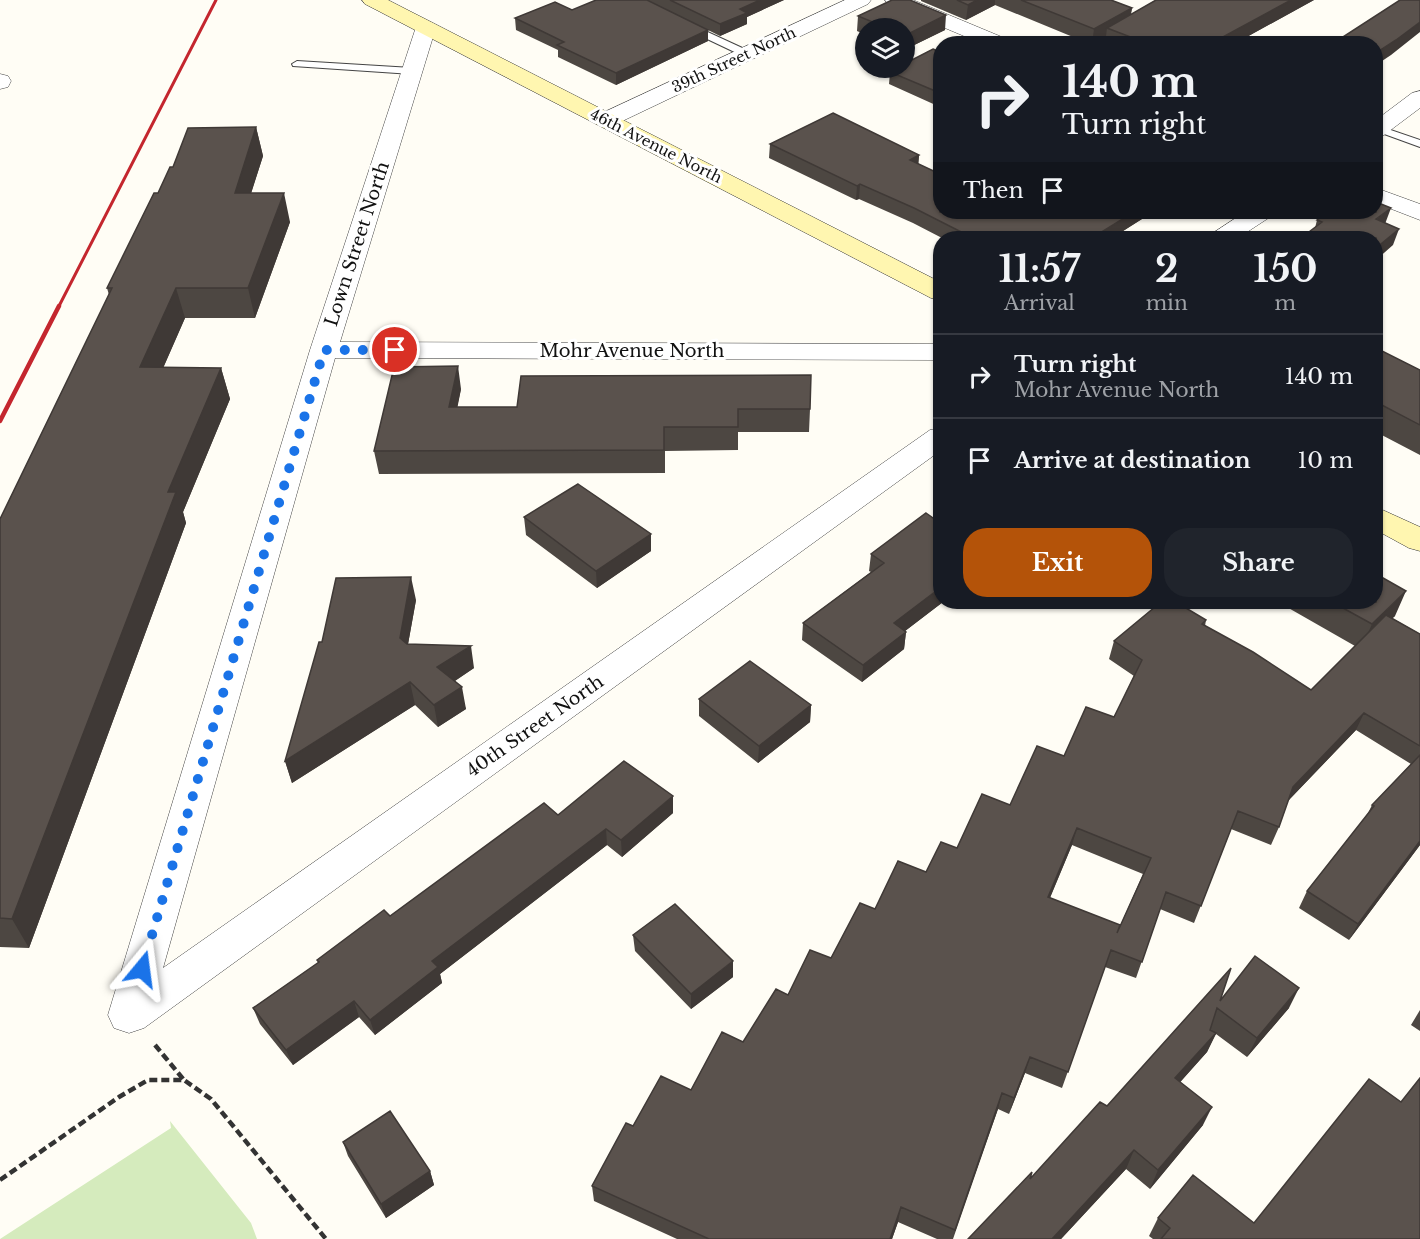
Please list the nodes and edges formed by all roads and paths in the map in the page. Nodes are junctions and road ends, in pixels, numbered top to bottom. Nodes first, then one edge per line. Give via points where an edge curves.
1 (372, 0) edge
2 (861, 0) edge
3 (895, 0) edge
4 (675, 20) edge
5 (426, 27) junction
6 (983, 36) edge
7 (747, 54) junction
8 (297, 64) dead end
9 (412, 71) junction
10 (1420, 98) edge
11 (606, 120) junction
12 (1383, 125) edge
13 (1383, 131) edge
14 (1420, 144) edge
15 (1383, 198) edge
16 (1420, 213) edge
17 (1250, 219) edge
18 (1232, 231) edge
19 (933, 288) edge
20 (324, 350) junction
21 (933, 352) edge
22 (933, 442) edge
23 (1383, 521) edge
24 (1420, 540) edge
25 (129, 1015) joint
26 (0, 1179) edge
27 (326, 1239) edge

1 - 5 street, 46th Avenue North
2 - 7 street, 39th Street North
3 - 6 street
4 - 7 lane
5 - 9 street, Lown Street North
5 - 11 street, 46th Avenue North
7 - 11 street, 39th Street North
8 - 9 lane
9 - 20 street, Lown Street North
10 - 12 street
11 - 19 street, 46th Avenue North
13 - 14 lane
15 - 16 street
17 - 18 street
20 - 21 street, Mohr Avenue North
20 - 25 street, Lown Street North
22 - 25 street, 40th Street North
23 - 24 street
26 - 27 path via 148,1080 184,1080 212,1099

